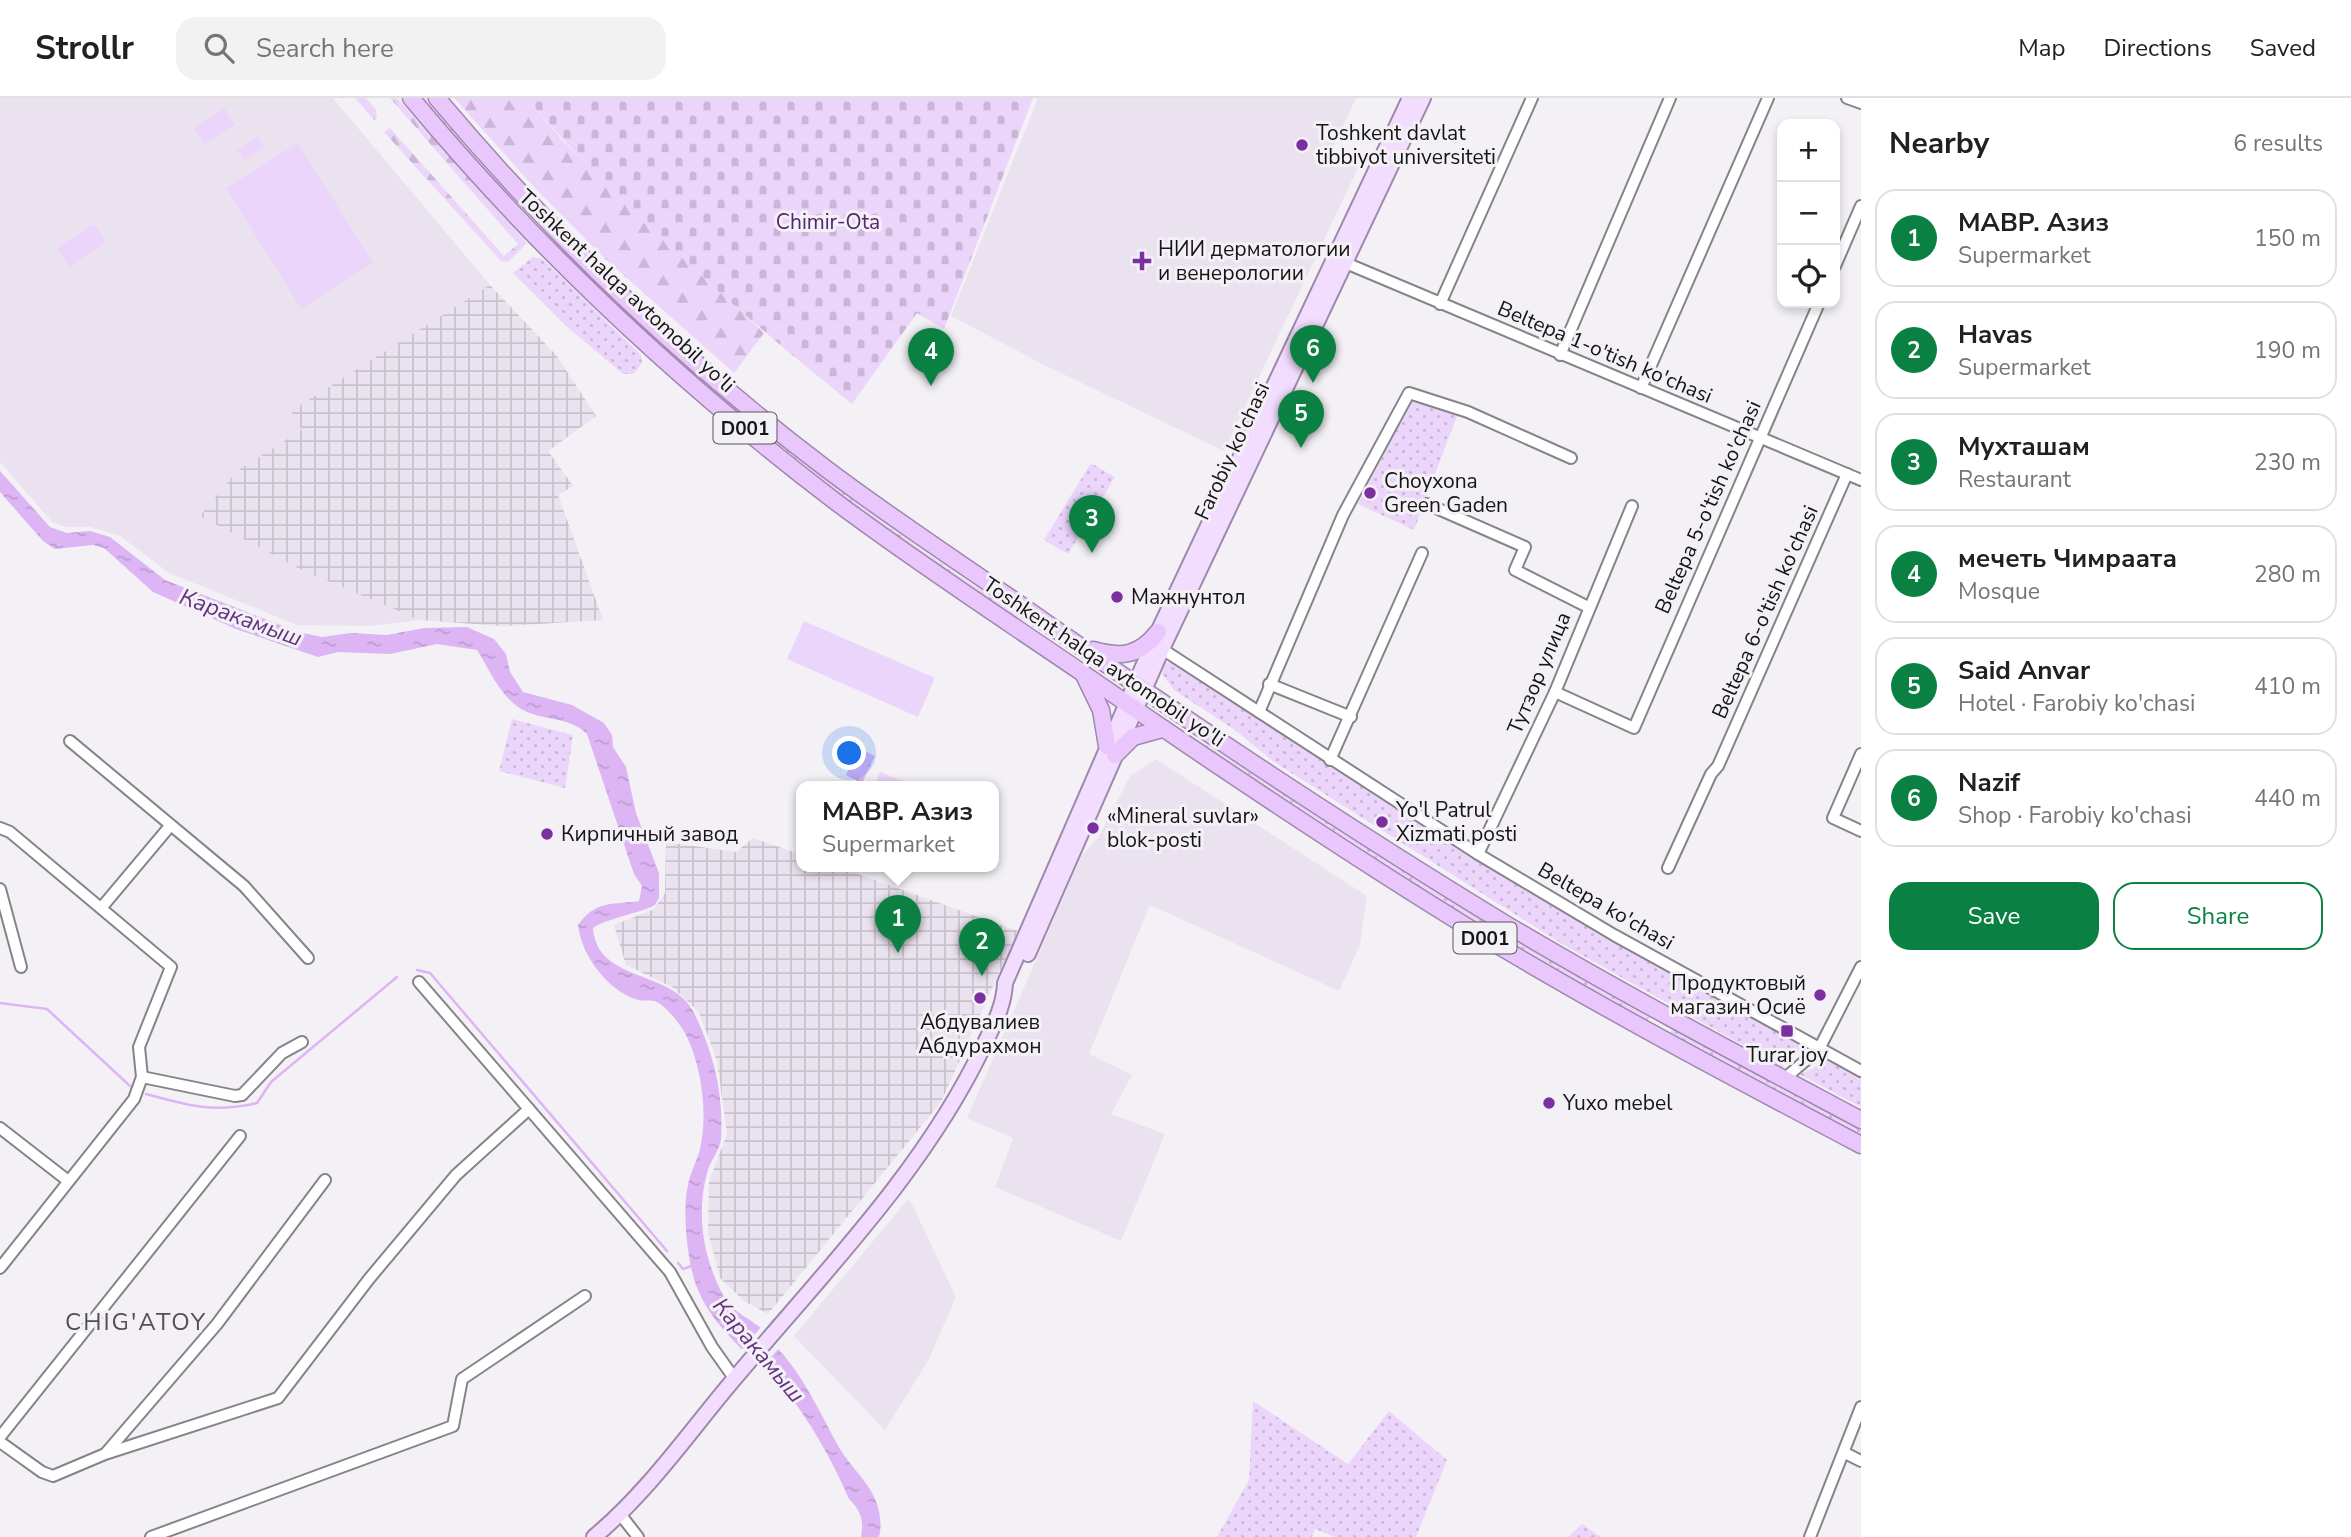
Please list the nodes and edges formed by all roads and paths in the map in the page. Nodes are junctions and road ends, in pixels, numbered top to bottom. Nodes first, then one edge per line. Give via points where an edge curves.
1 (411, 98) edge
2 (437, 98) edge
3 (1410, 98) edge
4 (1423, 98) edge
5 (1532, 98) edge
6 (1670, 98) edge
7 (1768, 98) edge
8 (1847, 98) edge
9 (1861, 103) edge
10 (1861, 206) edge
11 (536, 211) junction
12 (522, 224) junction
13 (1840, 254) edge
14 (1339, 261) junction
15 (1440, 303) junction
16 (1817, 308) edge
17 (1560, 355) junction
18 (1641, 388) junction
19 (1760, 437) junction
20 (1571, 458) dead end
21 (1847, 474) junction
22 (1861, 480) edge
23 (1427, 504) dead end
24 (1632, 506) dead end
25 (1422, 552) dead end
26 (1588, 607) junction
27 (1158, 632) junction
28 (1081, 646) junction
29 (1162, 649) junction
30 (1083, 673) junction
31 (1269, 684) junction
32 (1139, 687) junction
33 (1555, 692) junction
34 (1130, 706) junction
35 (1259, 712) junction
36 (1351, 717) junction
37 (1162, 729) junction
38 (70, 741) dead end
39 (1111, 750) junction
40 (1861, 754) edge
41 (1330, 760) junction
42 (170, 827) junction
43 (0, 828) edge
44 (1861, 831) edge
45 (1478, 854) junction
46 (1668, 868) dead end
47 (0, 889) edge
48 (102, 907) junction
49 (308, 958) dead end
50 (21, 967) dead end
51 (1861, 967) edge
52 (419, 982) dead end
53 (1670, 1018) junction
54 (1659, 1037) junction
55 (302, 1042) dead end
56 (1819, 1049) junction
57 (1861, 1071) edge
58 (142, 1077) junction
59 (1784, 1079) junction
60 (529, 1109) junction
61 (1861, 1119) edge
62 (0, 1128) edge
63 (240, 1136) dead end
64 (1861, 1145) edge
65 (66, 1180) junction
66 (325, 1180) dead end
67 (2, 1260) edge
68 (585, 1296) dead end
69 (734, 1378) junction
70 (1861, 1407) edge
71 (0, 1439) edge
72 (1845, 1453) junction
73 (105, 1454) junction
74 (1861, 1461) edge
75 (620, 1514) junction
76 (151, 1537) edge
77 (594, 1537) edge
78 (638, 1537) edge
79 (1810, 1537) edge

1 - 12 highway, Toshkent halqa avtomobil yo'li / D001
2 - 11 highway, Toshkent halqa avtomobil yo'li / D001
3 - 14 main road, Farobiy ko'chasi
4 - 14 main road, Farobiy ko'chasi
5 - 15 street
6 - 17 street
7 - 18 street
8 - 9 street
10 - 13 street
11 - 12 highway
11 - 28 highway, Toshkent halqa avtomobil yo'li / D001 via 630,303 790,440 916,534
12 - 30 highway, Toshkent halqa avtomobil yo'li / D001 via 616,315 806,478 914,559
14 - 15 street, Beltepa 1-o'tish ko'chasi
14 - 27 main road, Farobiy ko'chasi
14 - 29 main road, Farobiy ko'chasi
15 - 17 street, Beltepa 1-o'tish ko'chasi
16 - 19 street, Beltepa 5-o'tish ko'chasi
17 - 18 street, Beltepa 1-o'tish ko'chasi
18 - 19 street, Beltepa 1-o'tish ko'chasi
19 - 21 street, Beltepa 1-o'tish ko'chasi
19 - 33 street, Beltepa 5-o'tish ko'chasi via 1634,727
20 - 31 street via 1468,412 1409,393 1343,515
21 - 22 street, Beltepa 1-o'tish ko'chasi
21 - 46 street, Beltepa 6-o'tish ko'chasi
23 - 26 street via 1525,547 1515,570
24 - 26 street, Тутзор улица
25 - 36 street
26 - 33 street, Тутзор улица
27 - 28 highway via 1132,654
27 - 32 main road, Farobiy ko'chasi
28 - 32 highway, Toshkent halqa avtomobil yo'li / D001
29 - 32 main road, Farobiy ko'chasi
29 - 35 street, Beltepa ko'chasi
30 - 34 highway, Toshkent halqa avtomobil yo'li / D001
30 - 39 highway via 1101,710
31 - 35 street
31 - 36 street
32 - 34 main road, Farobiy ko'chasi
32 - 53 highway, Toshkent halqa avtomobil yo'li / D001 via 1452,891
33 - 45 street, Тутзор улица
34 - 37 highway, Toshkent halqa avtomobil yo'li / D001
34 - 39 main road, Farobiy ko'chasi
35 - 41 street, Beltepa ko'chasi
36 - 41 street
37 - 39 highway via 1133,737
37 - 54 highway, Toshkent halqa avtomobil yo'li / D001 via 1442,911
38 - 42 street
39 - 69 main road, Farobiy ko'chasi via 1005,983 1004,998 976,1061 947,1112 898,1182
40 - 44 street via 1833,818
41 - 45 street, Beltepa ko'chasi
42 - 48 street
42 - 49 street via 244,886
43 - 48 street
45 - 56 street, Beltepa ko'chasi
47 - 50 street
48 - 58 street via 171,967 139,1047
51 - 56 street
52 - 60 street
53 - 54 highway via 1657,1024
53 - 59 highway, Toshkent halqa avtomobil yo'li / D001
54 - 64 highway, Toshkent halqa avtomobil yo'li / D001
55 - 58 street via 282,1053 242,1095
56 - 57 street, Beltepa ko'chasi
56 - 59 street
58 - 65 street via 134,1099
59 - 61 highway, Toshkent halqa avtomobil yo'li / D001
60 - 69 street via 670,1272
60 - 73 street via 456,1175 278,1398
62 - 65 street
63 - 71 street
65 - 67 street
66 - 73 street via 217,1324
68 - 76 street via 462,1379 453,1426
69 - 75 main road, Farobiy ko'chasi
70 - 72 street
71 - 73 street via 41,1472 53,1476
72 - 74 street
72 - 79 street
75 - 77 main road, Farobiy ko'chasi
75 - 78 street

